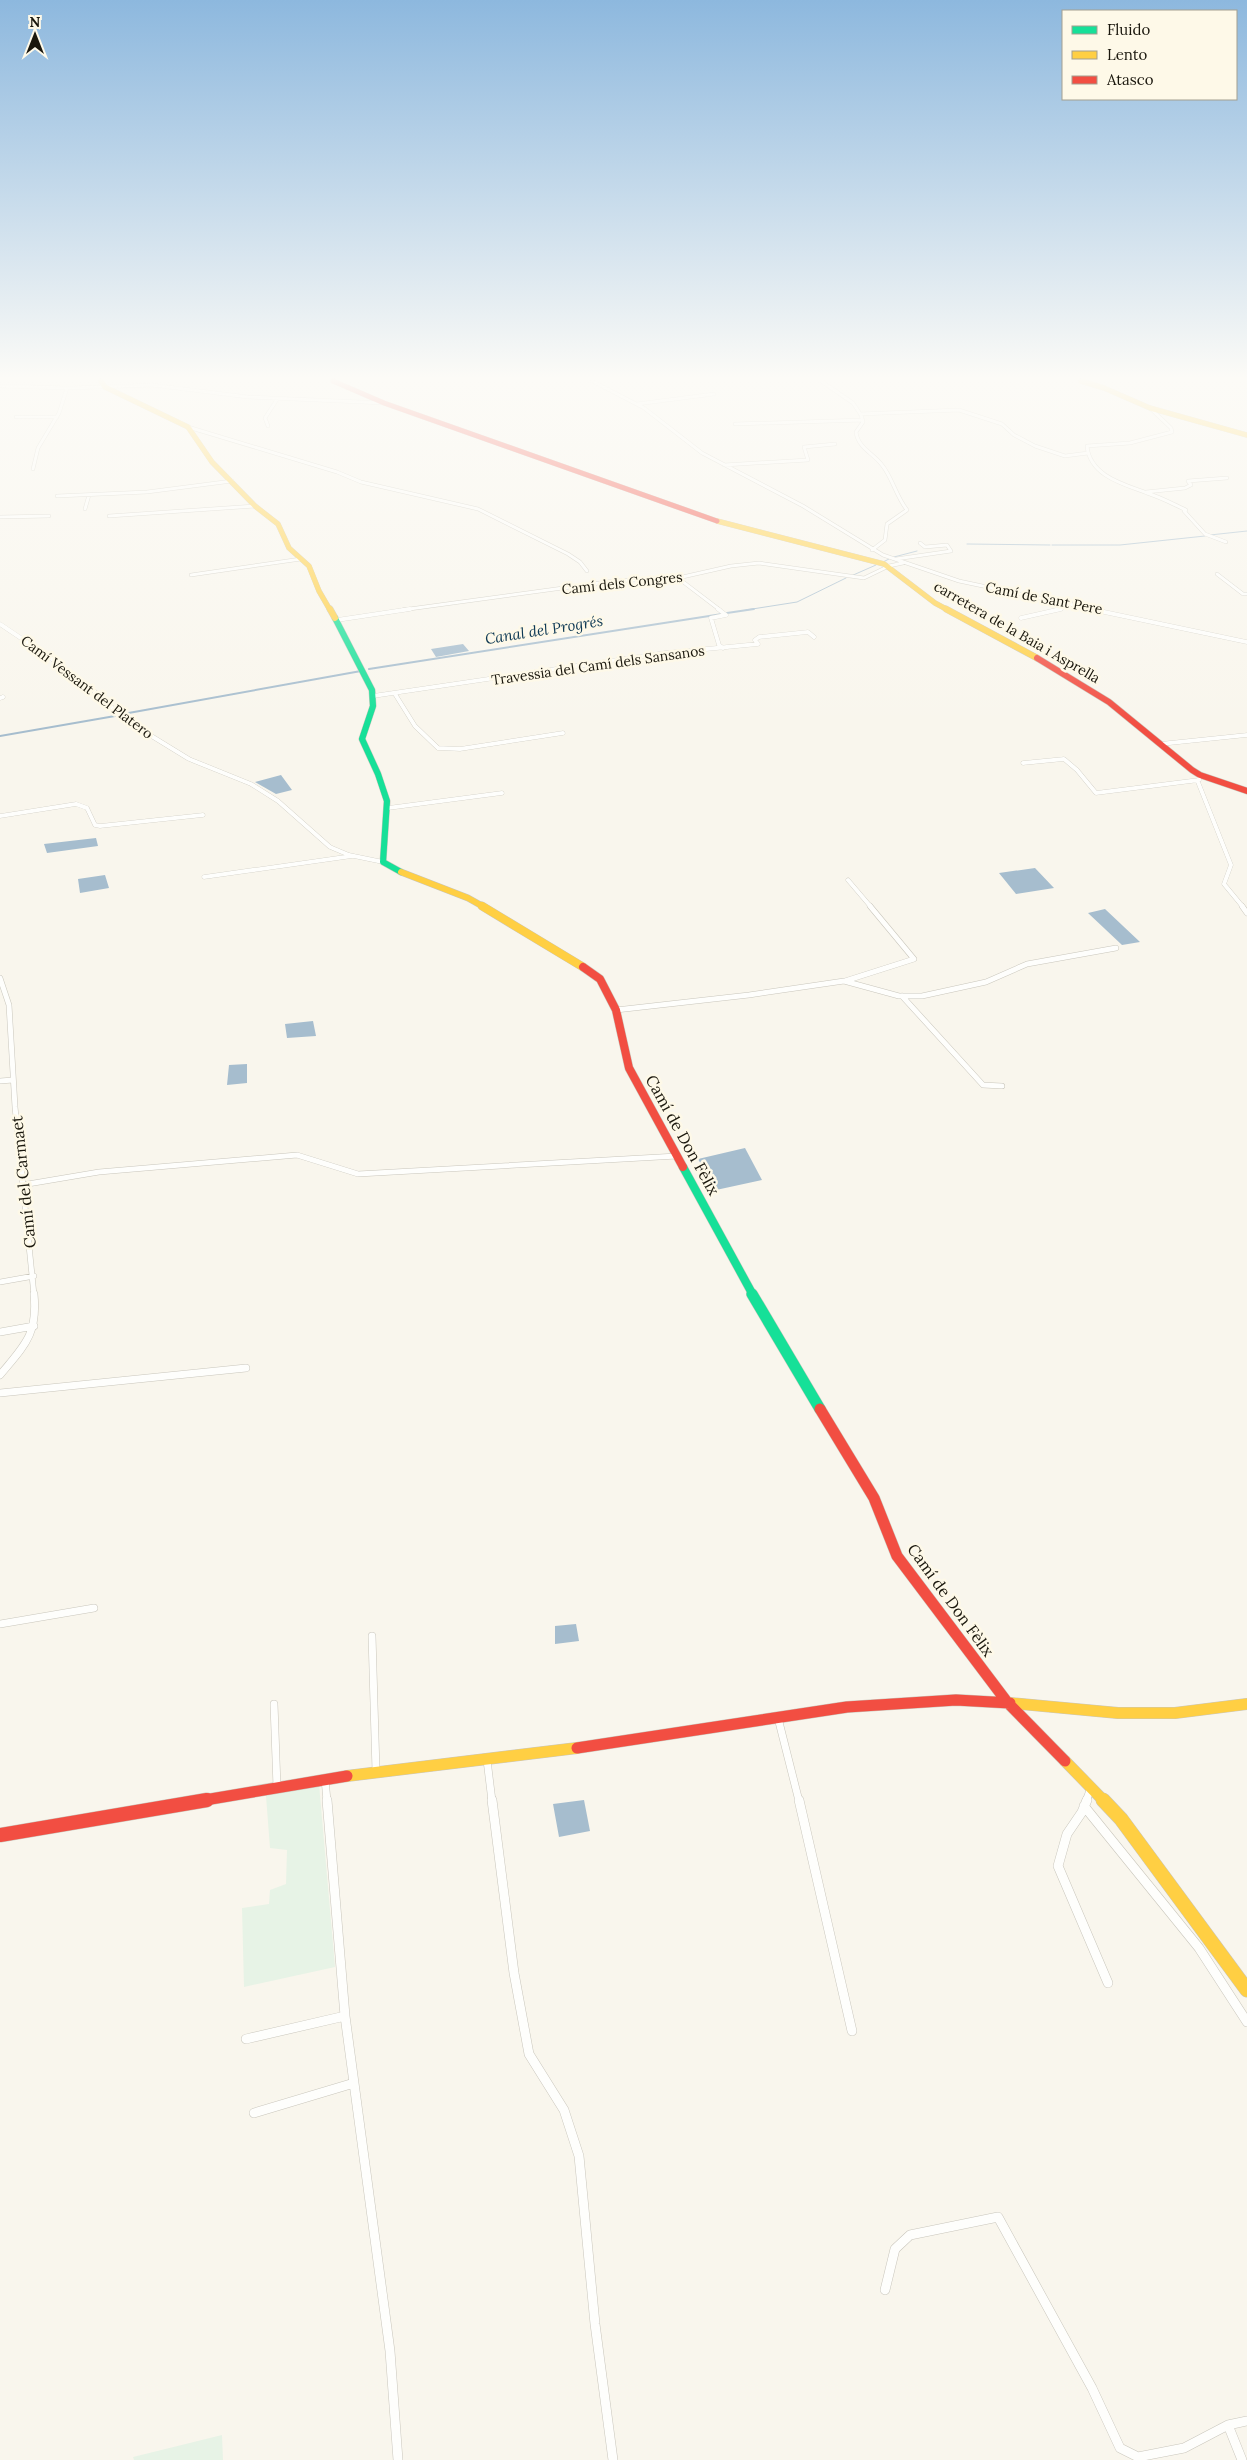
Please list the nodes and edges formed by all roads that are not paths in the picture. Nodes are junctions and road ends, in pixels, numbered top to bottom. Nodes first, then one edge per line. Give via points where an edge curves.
1 (89, 495) edge
2 (57, 496) dead end
3 (63, 496) edge
4 (246, 496) edge
5 (421, 496) edge
6 (645, 496) edge
7 (783, 496) edge
8 (897, 496) edge
9 (1152, 496) edge
10 (255, 506) junction
11 (85, 509) dead end
12 (49, 516) dead end
13 (109, 516) dead end
14 (0, 517) edge
15 (1226, 542) dead end
16 (920, 543) dead end
17 (872, 550) junction
18 (301, 559) junction
19 (891, 563) junction
20 (905, 563) junction
21 (587, 571) dead end
22 (1217, 574) dead end
23 (191, 575) dead end
24 (678, 578) junction
25 (1247, 594) edge
26 (1071, 603) junction
27 (1021, 618) dead end
28 (337, 620) junction
29 (0, 624) edge
30 (814, 637) dead end
31 (1247, 642) edge
32 (723, 648) junction
33 (395, 694) junction
34 (372, 696) junction
35 (563, 733) dead end
36 (1247, 735) edge
37 (1160, 744) junction
38 (1023, 763) dead end
39 (1200, 778) junction
40 (1247, 791) edge
41 (502, 793) dead end
42 (388, 808) junction
43 (203, 815) dead end
44 (0, 816) edge
45 (354, 856) junction
46 (383, 862) junction
47 (204, 877) dead end
48 (848, 880) dead end
49 (1247, 913) edge
50 (1116, 948) dead end
51 (0, 978) edge
52 (844, 981) junction
53 (902, 996) junction
54 (616, 1010) junction
55 (13, 1080) junction
56 (0, 1082) edge
57 (1002, 1086) dead end
58 (677, 1156) junction
59 (22, 1185) junction
60 (34, 1276) junction
61 (0, 1282) edge
62 (34, 1326) junction
63 (0, 1332) edge
64 (246, 1368) dead end
65 (0, 1375) edge
66 (0, 1393) edge
67 (94, 1608) dead end
68 (0, 1624) edge
69 (372, 1636) dead end
70 (1007, 1702) junction
71 (274, 1704) dead end
72 (1247, 1704) edge
73 (778, 1718) junction
74 (487, 1760) junction
75 (376, 1772) junction
76 (324, 1780) junction
77 (277, 1787) junction
78 (1091, 1788) junction
79 (1084, 1806) junction
80 (0, 1835) edge
81 (1242, 1975) edge
82 (1108, 1983) dead end
83 (1247, 1990) edge
84 (345, 2016) junction
85 (1247, 2022) edge
86 (852, 2031) dead end
87 (246, 2040) dead end
88 (354, 2083) junction
89 (254, 2114) dead end
90 (885, 2290) dead end
91 (1247, 2422) edge
92 (1228, 2425) junction
93 (398, 2460) edge
94 (614, 2460) edge
95 (1242, 2460) edge

1 - 11 street
2 - 3 street
4 - 10 street
5 - 21 street via 478,509 568,554
6 - 19 street, carretera de la Baia i Asprella via 708,518
7 - 17 street, Camí de Sant Pere
8 - 17 street via 907,510 887,524 885,540
9 - 15 street via 1185,511 1205,534
10 - 13 street
10 - 18 street via 278,524 289,548
12 - 14 street
16 - 19 street via 925,547 947,545 951,551
17 - 19 street, Camí de Sant Pere
18 - 23 street
18 - 28 street via 309,566 319,591
19 - 20 street, Camí dels Congres
19 - 20 street, Camí de Sant Pere
19 - 24 street, Camí dels Congres via 864,578 759,563
19 - 37 street, carretera de la Baia i Asprella via 936,603 1071,677 1109,702
20 - 26 street, Camí de Sant Pere via 959,581
22 - 25 street
24 - 28 street, Camí dels Congres via 614,581
24 - 32 street via 726,615 711,618 719,645
26 - 27 street via 1064,608
26 - 31 street, Camí de Sant Pere
28 - 34 street via 370,685
29 - 45 street, Camí Vessant del Platero via 94,690 120,715 145,732 189,759 251,784 278,801 330,847
30 - 32 street, Travessia del Camí dels Sansanos via 808,632 759,637 756,640 758,644
32 - 33 street, Travessia del Camí dels Sansanos via 665,653
33 - 34 street, Travessia del Camí dels Sansanos
33 - 35 street via 415,726 438,748 460,749
34 - 42 street via 373,706 362,739 383,787
36 - 37 street
37 - 39 street, carretera de la Baia i Asprella
38 - 39 street via 1064,759 1096,793
39 - 40 street, carretera de la Baia i Asprella
39 - 49 street via 1203,798 1231,865 1224,884
41 - 42 street
42 - 46 street via 383,830
43 - 44 street via 100,826 95,825 89,808 76,804
45 - 46 street, Camí Vessant del Platero
45 - 47 street
46 - 54 street, Camí de Don Fèlix via 468,898 559,951 600,979
48 - 52 street via 914,959
50 - 53 street via 1027,964 986,982 941,993
51 - 55 street, Camí del Carmaet via 9,1005
52 - 53 street
52 - 54 street
53 - 57 street via 983,1085
54 - 58 street, Camí de Don Fèlix via 629,1068
55 - 56 street
55 - 59 street, Camí del Carmaet
58 - 59 street via 358,1174 297,1155 99,1172
58 - 70 street, Camí de Don Fèlix via 773,1332 874,1498 897,1556
59 - 60 street, Camí del Carmaet
60 - 61 street
60 - 62 street, Camí del Carmaet
62 - 63 street
62 - 65 street, Camí del Carmaet via 29,1340
64 - 66 street
67 - 68 street
69 - 75 street
70 - 72 street via 1118,1713 1175,1713
70 - 73 street via 972,1699 915,1701
70 - 78 street, Camí de Don Fèlix
71 - 77 street
73 - 74 street
73 - 86 street
74 - 75 street
74 - 94 street via 514,1972 529,2054 564,2110 578,2156 595,2324
75 - 76 street
76 - 77 street
76 - 84 street
77 - 80 street
78 - 79 street
78 - 81 street, Camí de Don Fèlix via 1121,1819
79 - 82 street via 1067,1834 1058,1866
79 - 85 street via 1199,1948
81 - 83 street, Camí de Don Fèlix
84 - 87 street
84 - 88 street
88 - 89 street
88 - 93 street via 390,2351
90 - 92 street via 895,2249 910,2235 998,2217 1092,2388 1120,2448 1138,2457 1184,2448
91 - 92 street
92 - 95 street

